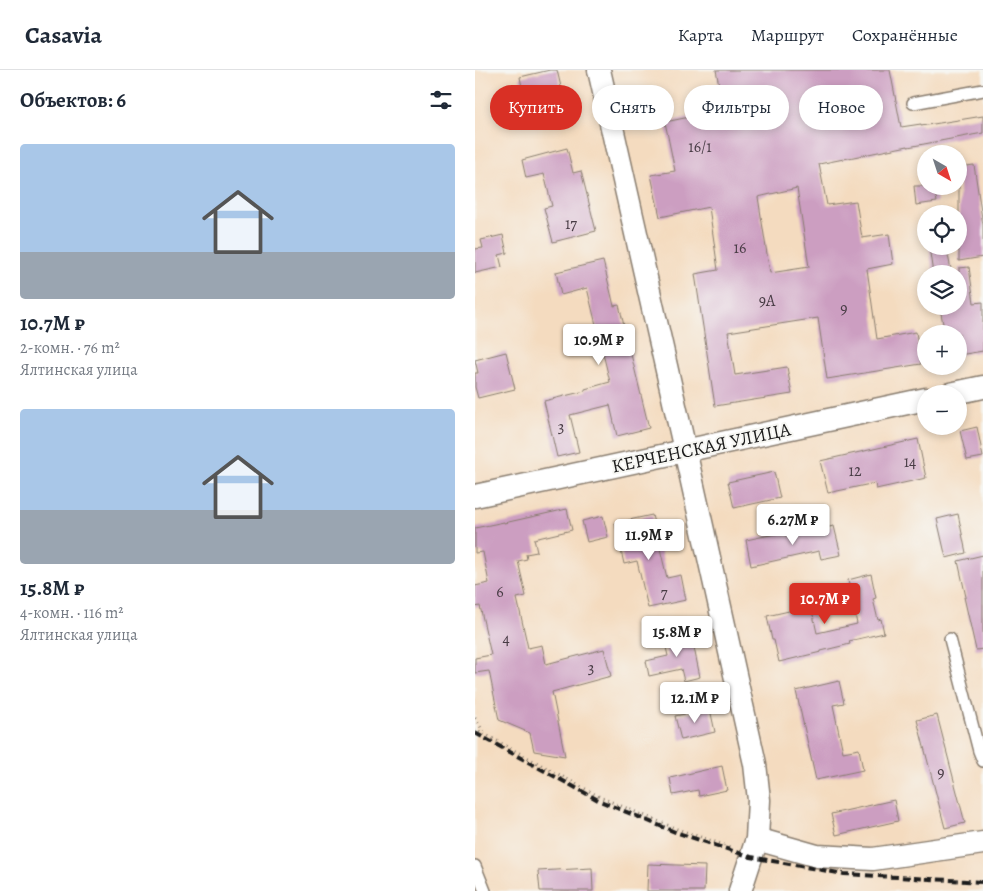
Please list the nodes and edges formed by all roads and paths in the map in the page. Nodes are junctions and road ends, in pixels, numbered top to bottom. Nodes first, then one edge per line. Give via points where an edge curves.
1 (599, 70) edge
2 (983, 90) edge
3 (913, 103) dead end
4 (983, 387) edge
5 (967, 390) edge
6 (917, 401) edge
7 (685, 450) junction
8 (475, 496) edge
9 (950, 639) dead end
10 (475, 718) edge
11 (475, 729) edge
12 (486, 736) junction
13 (983, 761) edge
14 (981, 838) edge
15 (755, 847) junction
16 (475, 866) edge
17 (485, 891) edge
18 (740, 891) edge

1 - 7 street
2 - 3 lane
4 - 5 street
6 - 7 street, КЕРЧЕНСКАЯ УЛИЦА
7 - 8 street, КЕРЧЕНСКАЯ УЛИЦА
7 - 15 street via 755,764 759,800
9 - 13 lane
10 - 12 path
11 - 12 path
12 - 15 path via 602,798 677,829
14 - 15 street via 873,859 817,856
15 - 18 street
16 - 17 lane

